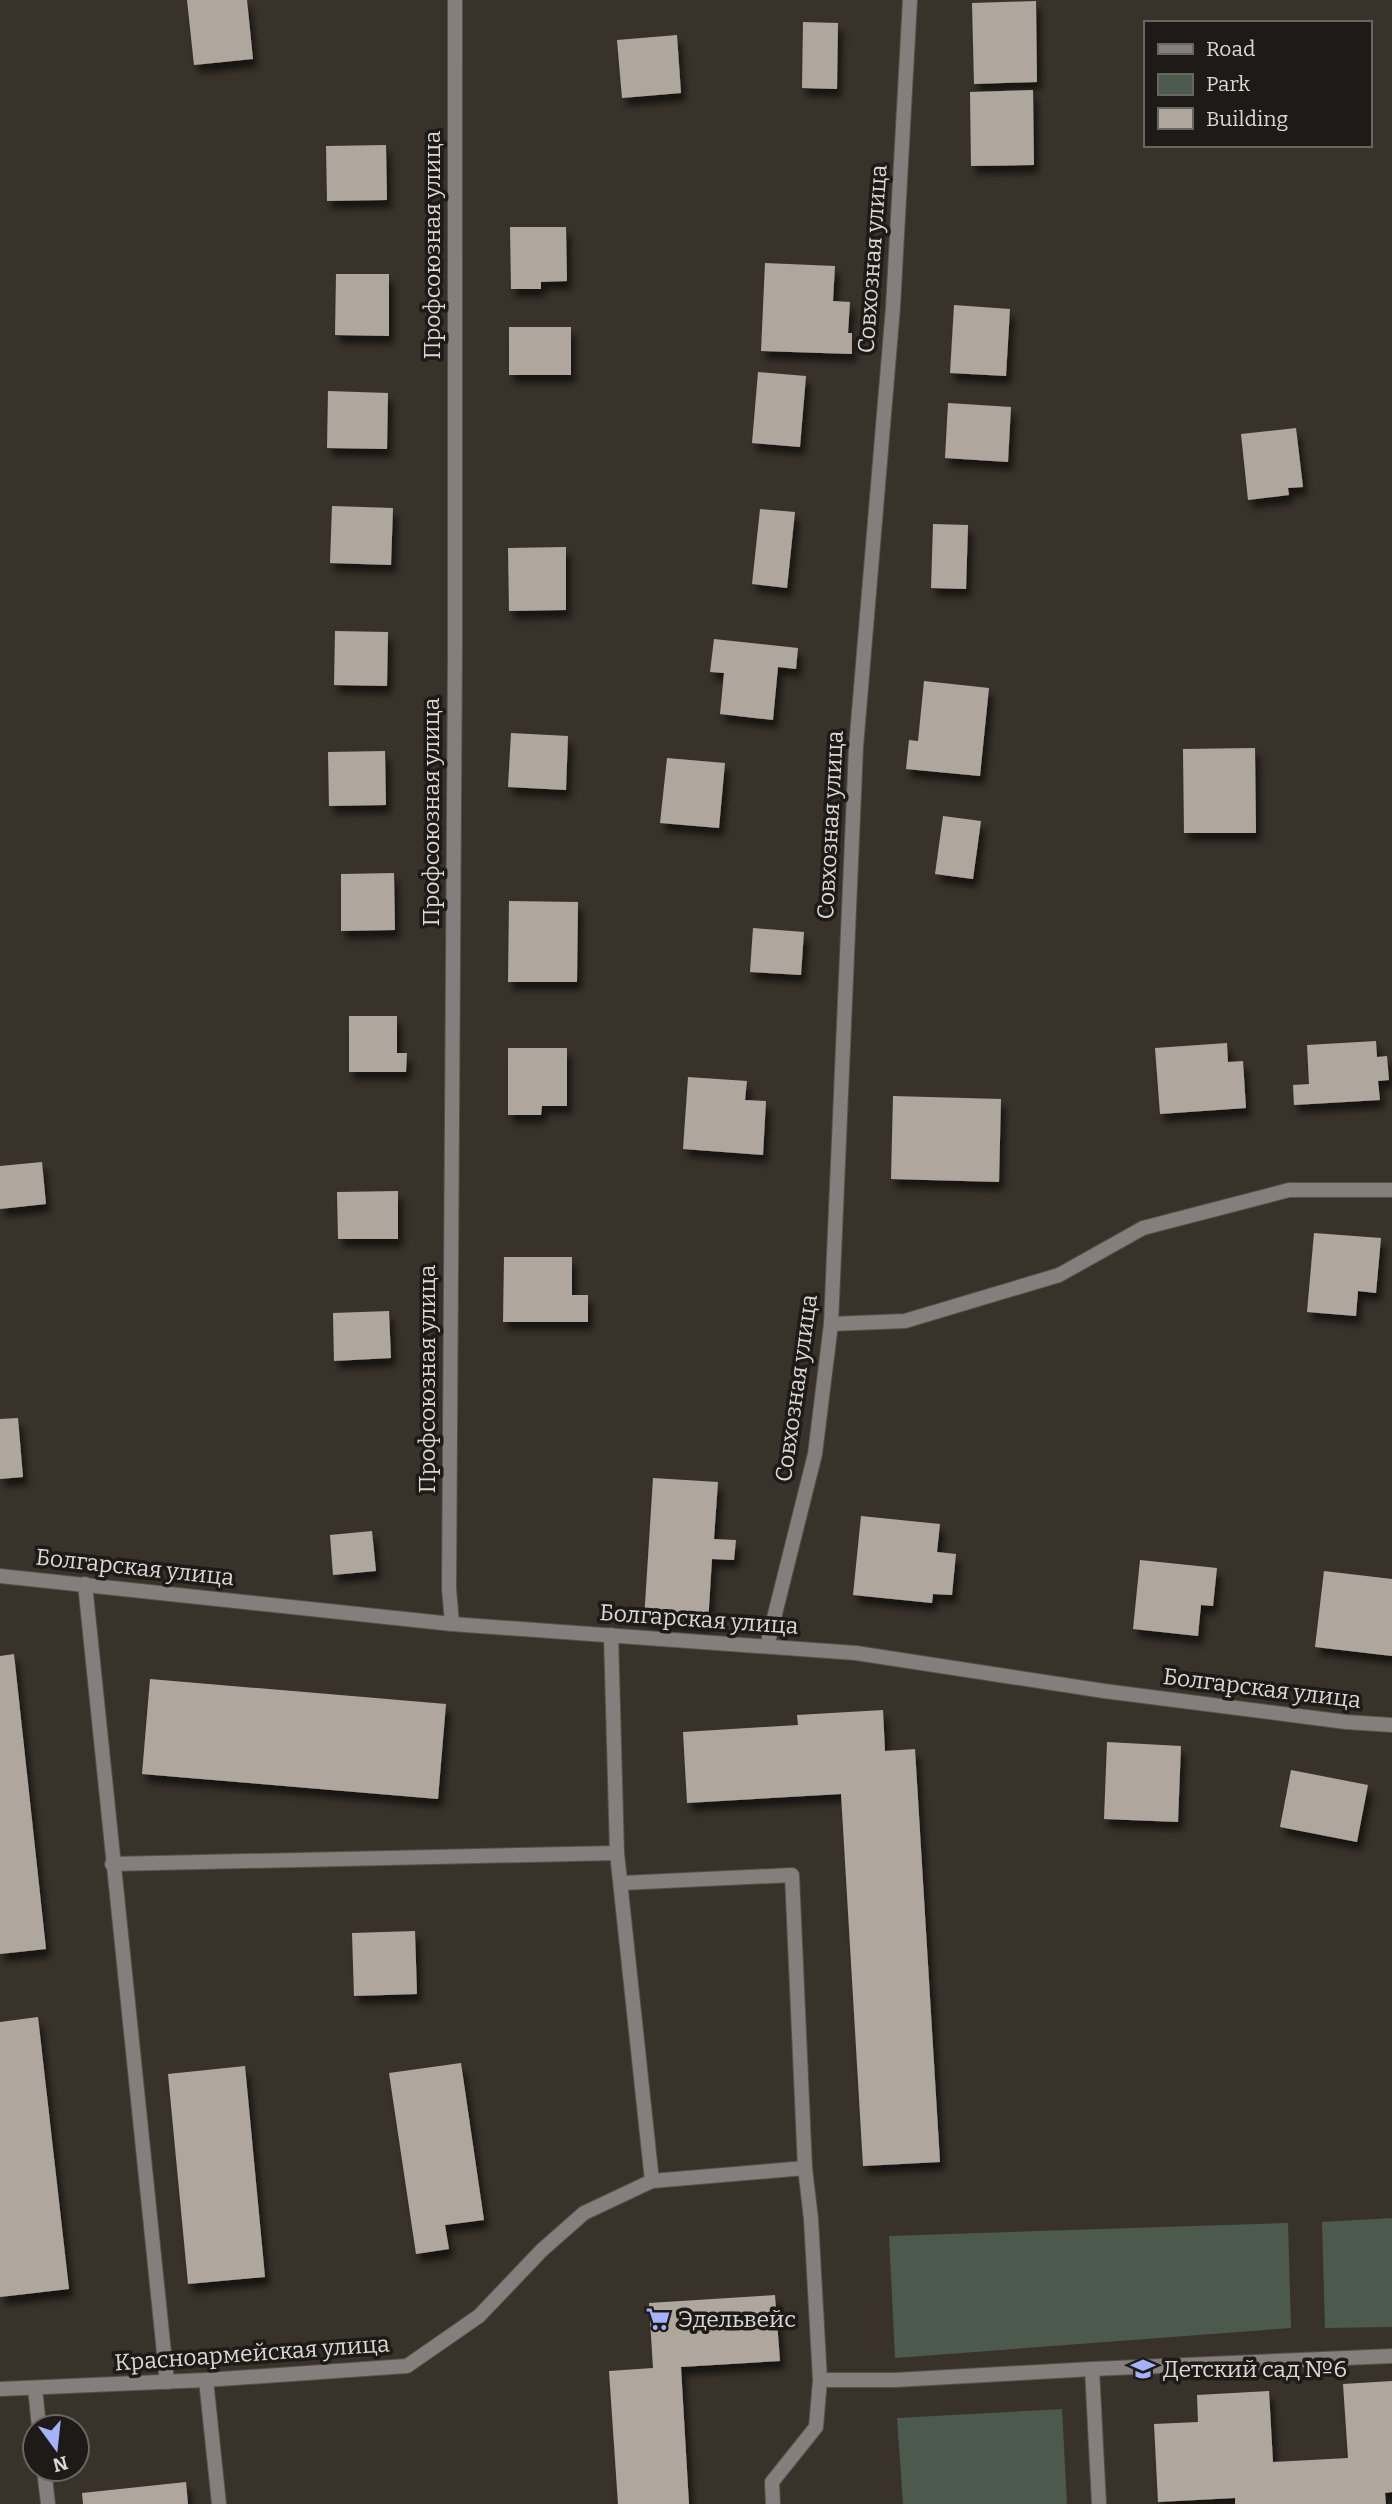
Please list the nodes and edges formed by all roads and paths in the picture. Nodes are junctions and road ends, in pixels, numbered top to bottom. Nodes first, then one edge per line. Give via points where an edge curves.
1 (455, 0) edge
2 (910, 0) edge
3 (1392, 1189) edge
4 (831, 1324) junction
5 (0, 1576) edge
6 (85, 1584) junction
7 (452, 1624) junction
8 (611, 1635) junction
9 (767, 1646) junction
10 (1392, 1725) edge
11 (617, 1853) junction
12 (112, 1864) junction
13 (622, 1883) junction
14 (805, 2168) junction
15 (652, 2182) junction
16 (1392, 2356) edge
17 (1092, 2369) junction
18 (206, 2380) junction
19 (820, 2380) junction
20 (167, 2382) junction
21 (35, 2388) junction
22 (0, 2389) edge
23 (38, 2413) edge
24 (46, 2483) edge
25 (48, 2504) edge
26 (219, 2504) edge
27 (773, 2504) edge
28 (1099, 2504) edge

1 - 7 street, Профсоюзная улица
2 - 4 street, Совхозная улица via 893,307 856,747
3 - 4 street via 1289,1190 1143,1228 1059,1275 905,1321
4 - 9 street, Совхозная улица via 815,1454
5 - 6 street, Болгарская улица
6 - 7 street, Болгарская улица
6 - 12 street
7 - 8 street, Болгарская улица
8 - 9 street, Болгарская улица
8 - 11 street
9 - 10 street, Болгарская улица via 856,1653 1104,1691
11 - 12 street
11 - 13 street
12 - 20 street
13 - 14 street via 792,1875
13 - 15 street
14 - 15 street, Красноармейская улица
14 - 19 street
15 - 18 street, Красноармейская улица via 584,2213 479,2316 407,2366
16 - 17 street
17 - 19 street
17 - 28 street
18 - 20 street, Красноармейская улица
18 - 26 street
19 - 27 street via 816,2427 772,2482
20 - 21 street, Красноармейская улица
21 - 22 street, Красноармейская улица
21 - 23 street
24 - 25 street

